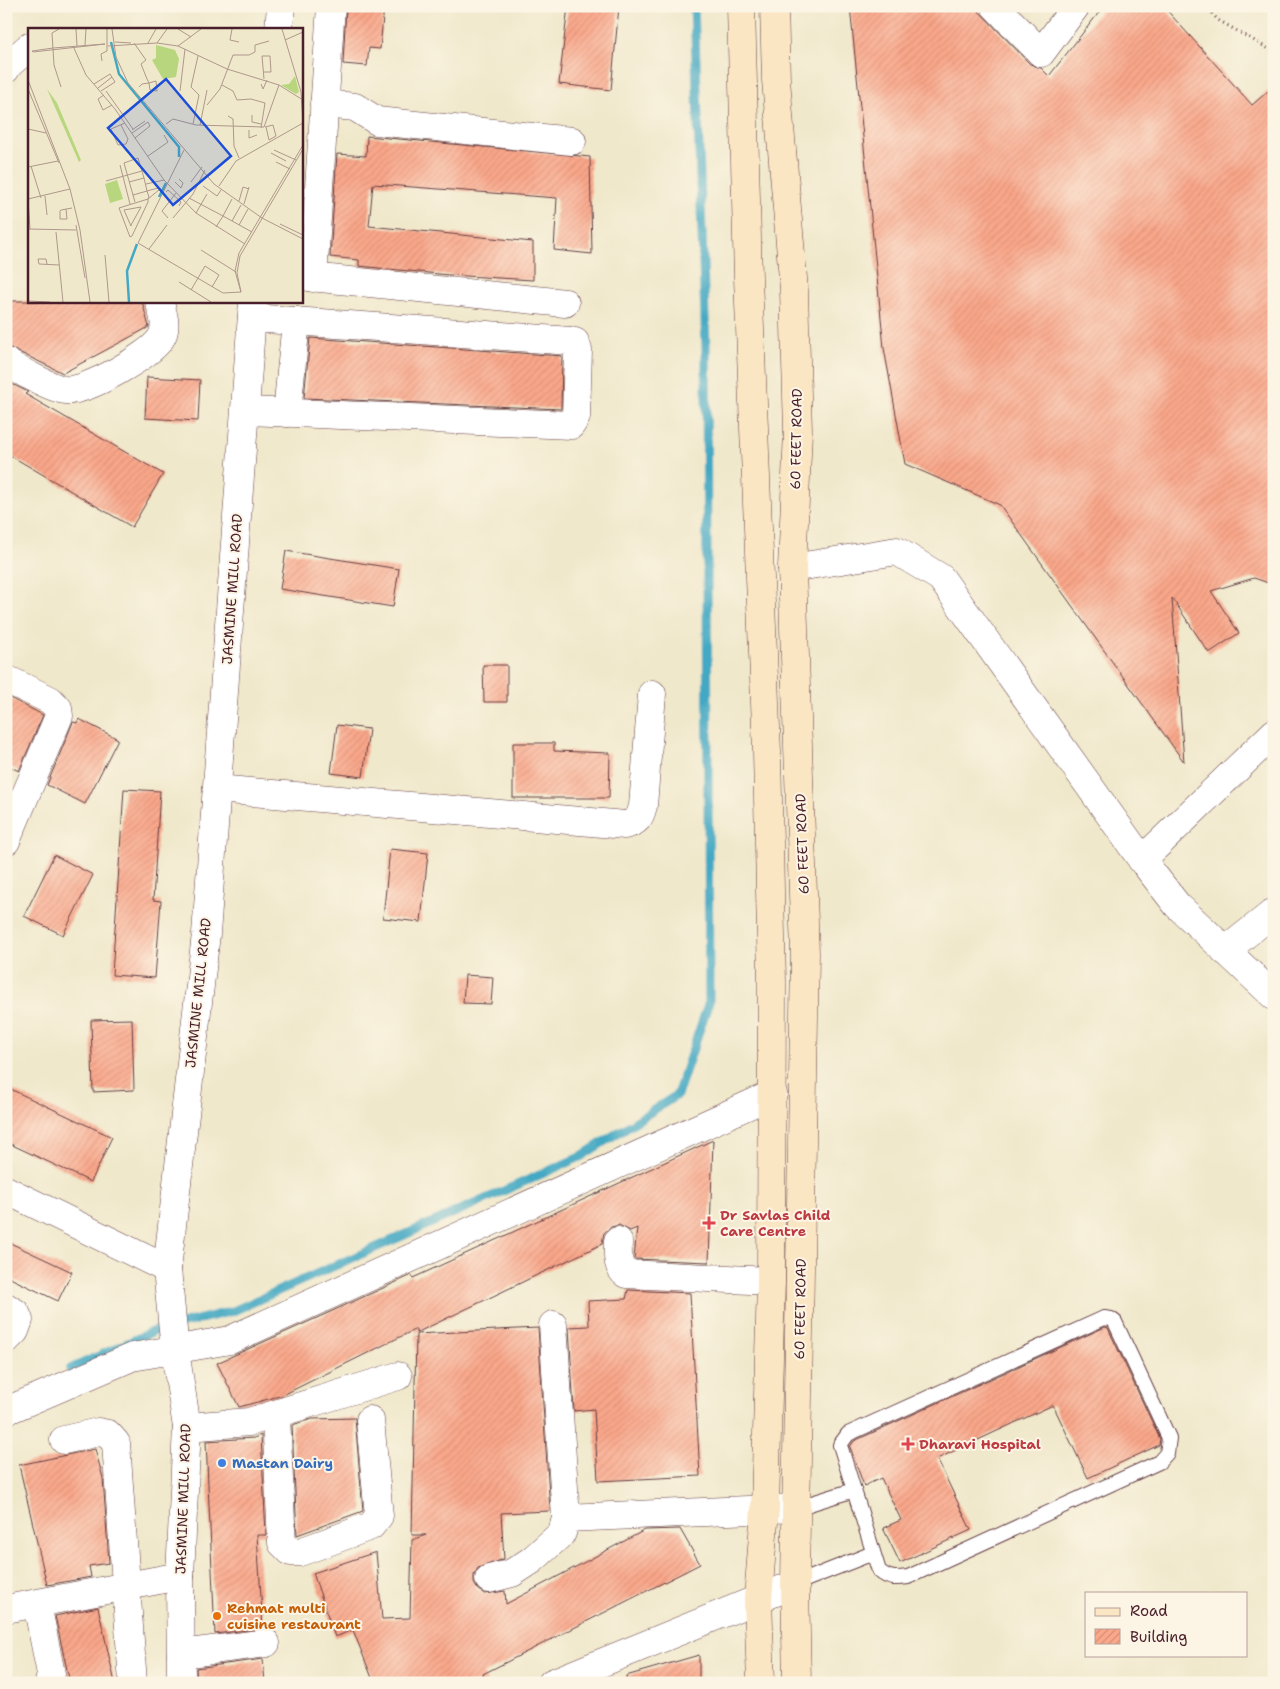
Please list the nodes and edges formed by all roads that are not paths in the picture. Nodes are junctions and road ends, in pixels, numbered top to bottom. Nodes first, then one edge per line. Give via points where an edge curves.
1 (281, 6) edge
2 (331, 6) edge
3 (741, 6) edge
4 (774, 6) edge
5 (995, 6) edge
6 (1076, 6) edge
7 (279, 28) edge
8 (28, 48) edge
9 (6, 68) edge
10 (324, 104) junction
11 (572, 140) dead end
12 (307, 277) edge
13 (160, 302) edge
14 (565, 303) dead end
15 (253, 309) edge
16 (296, 321) junction
17 (6, 362) edge
18 (246, 411) junction
19 (287, 413) junction
20 (792, 568) junction
21 (6, 679) edge
22 (652, 694) dead end
23 (1274, 732) edge
24 (217, 789) junction
25 (6, 841) edge
26 (1142, 860) junction
27 (1274, 912) edge
28 (1225, 951) junction
29 (1274, 996) edge
30 (773, 1094) junction
31 (6, 1190) edge
32 (618, 1241) dead end
33 (167, 1269) junction
34 (771, 1281) junction
35 (6, 1307) edge
36 (553, 1325) dead end
37 (6, 1340) edge
38 (175, 1351) junction
39 (398, 1376) dead end
40 (6, 1411) edge
41 (276, 1415) junction
42 (370, 1420) dead end
43 (187, 1427) junction
44 (64, 1440) dead end
45 (854, 1490) junction
46 (796, 1508) junction
47 (766, 1509) junction
48 (566, 1518) junction
49 (873, 1553) junction
50 (180, 1576) junction
51 (489, 1578) dead end
52 (795, 1584) junction
53 (125, 1587) junction
54 (758, 1599) junction
55 (37, 1604) junction
56 (6, 1609) edge
57 (266, 1643) dead end
58 (181, 1654) junction
59 (49, 1683) edge
60 (133, 1683) edge
61 (181, 1683) edge
62 (552, 1683) edge
63 (761, 1683) edge
64 (797, 1683) edge

1 - 7 street
2 - 10 street
3 - 30 main road via 748,278 767,742
4 - 20 main road, 60 FEET ROAD via 776,80 794,290 798,431
5 - 6 street via 1041,53
8 - 9 street
10 - 11 street via 355,107 377,121
10 - 12 street
12 - 14 street
13 - 17 street via 165,325 161,338 150,349 97,383 65,390 20,372
15 - 16 street
15 - 18 street, JASMINE MILL ROAD
16 - 19 street
16 - 19 street via 571,341 578,346 576,417 571,425
18 - 19 street
18 - 24 street, JASMINE MILL ROAD
20 - 26 street via 897,551 941,578
20 - 46 main road, 60 FEET ROAD via 805,953
21 - 25 street via 50,700 58,708 59,716
22 - 24 street via 643,806 635,822 625,825
23 - 26 street
24 - 33 street, JASMINE MILL ROAD via 206,934
26 - 28 street via 1177,905
27 - 28 street
28 - 29 street
30 - 34 main road
30 - 38 street via 230,1340
31 - 33 street
32 - 34 street via 619,1265 626,1274
33 - 38 street, JASMINE MILL ROAD
34 - 47 main road
35 - 37 street via 16,1313 19,1320 15,1331
36 - 48 street
38 - 40 street via 132,1357
38 - 43 street, JASMINE MILL ROAD
39 - 41 street
41 - 42 street via 282,1544 291,1552 300,1552 371,1526 379,1516
41 - 43 street via 249,1422
43 - 50 street, JASMINE MILL ROAD
44 - 53 street via 98,1432 108,1434 116,1443
45 - 46 lane
45 - 49 lane
45 - 49 lane via 840,1445 848,1434 1104,1318 1115,1322 1169,1438 1167,1454 1159,1462 908,1577 895,1579 886,1576 879,1571
46 - 47 street
46 - 52 main road, 60 FEET ROAD
47 - 48 street
47 - 54 main road
48 - 51 street via 562,1533 537,1555 512,1573
49 - 52 lane
50 - 53 street
50 - 58 street, JASMINE MILL ROAD
52 - 54 street
52 - 64 main road, 60 FEET ROAD
53 - 55 street
53 - 60 street
54 - 62 street
54 - 63 main road
55 - 56 street
55 - 59 street via 51,1674
57 - 58 street
58 - 61 street, JASMINE MILL ROAD

